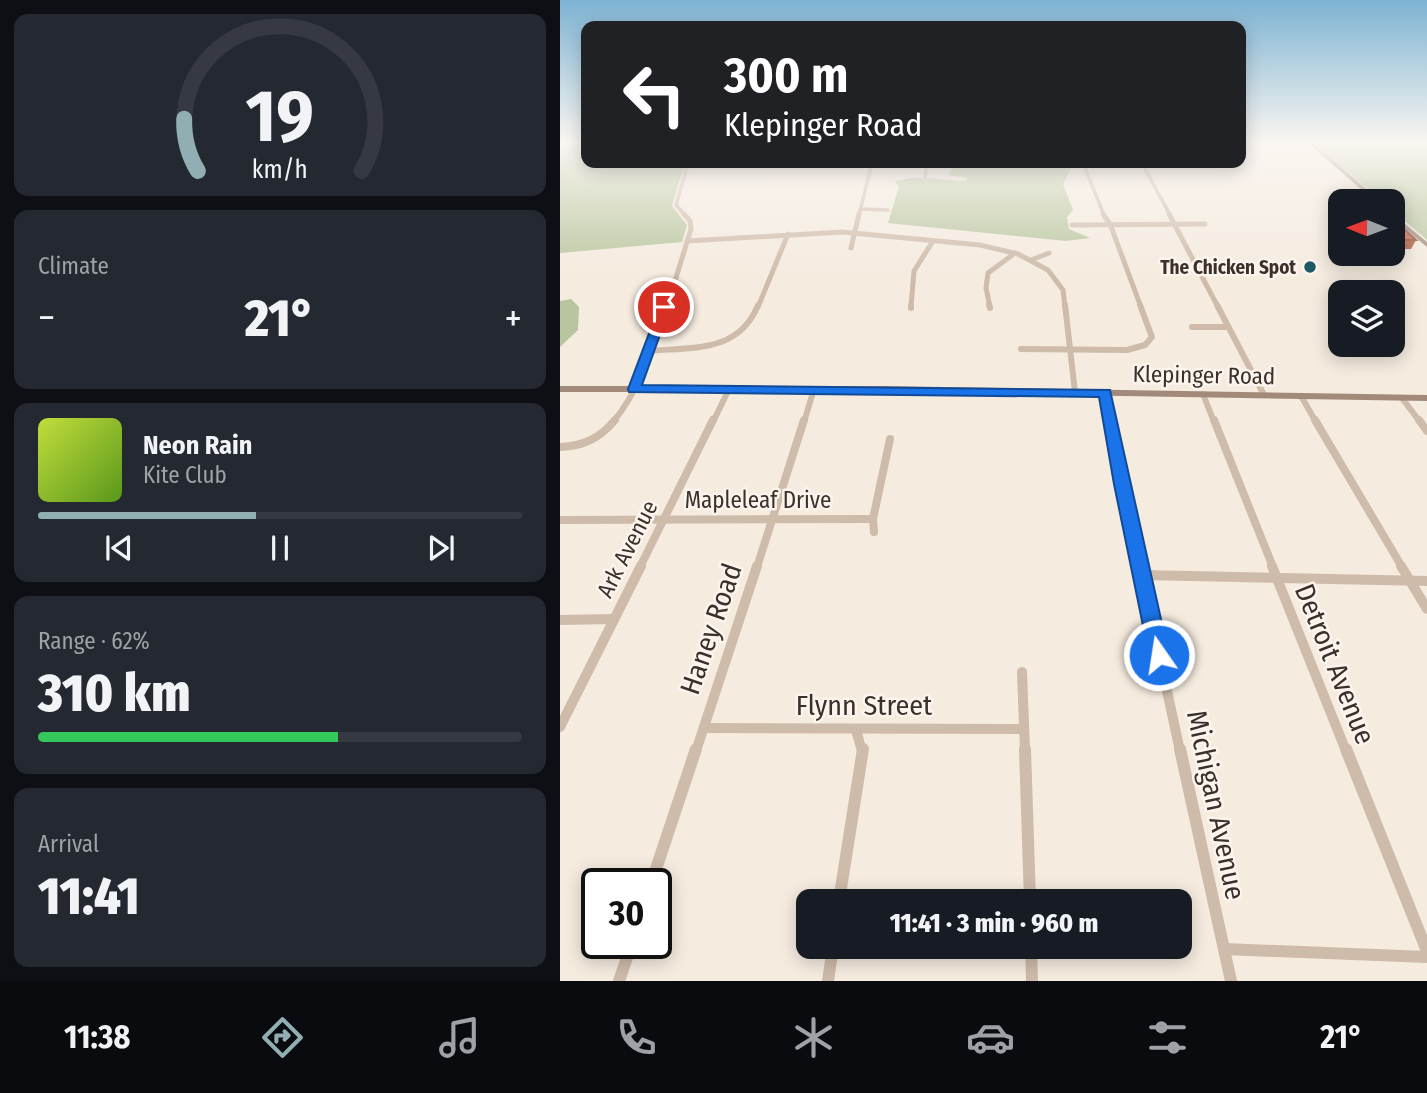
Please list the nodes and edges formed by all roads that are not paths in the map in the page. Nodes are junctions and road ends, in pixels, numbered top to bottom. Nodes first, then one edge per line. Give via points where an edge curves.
1 (681, 188) edge
2 (866, 188) edge
3 (1093, 188) edge
4 (1155, 188) edge
5 (860, 209) junction
6 (888, 210) dead end
7 (1110, 224) junction
8 (1174, 224) junction
9 (1205, 224) dead end
10 (1072, 225) dead end
11 (1405, 226) edge
12 (855, 233) junction
13 (788, 234) junction
14 (687, 241) junction
15 (933, 241) junction
16 (1427, 245) edge
17 (851, 248) dead end
18 (1015, 253) junction
19 (1049, 253) dead end
20 (1031, 260) junction
21 (911, 308) dead end
22 (990, 309) dead end
23 (1192, 327) dead end
24 (1228, 327) junction
25 (1021, 348) dead end
26 (1070, 349) junction
27 (649, 351) junction
28 (560, 389) edge
29 (634, 389) junction
30 (729, 389) junction
31 (814, 389) junction
32 (1075, 392) junction
33 (1105, 393) junction
34 (1203, 394) junction
35 (1264, 396) junction
36 (1301, 396) junction
37 (1402, 398) junction
38 (1427, 398) edge
39 (1427, 431) edge
40 (890, 439) dead end
41 (560, 447) edge
42 (774, 519) junction
43 (873, 519) junction
44 (560, 520) edge
45 (664, 520) junction
46 (874, 533) dead end
47 (1142, 575) junction
48 (1275, 578) junction
49 (1410, 580) junction
50 (1427, 581) edge
51 (1427, 609) edge
52 (614, 619) junction
53 (560, 620) edge
54 (1022, 672) dead end
55 (560, 727) edge
56 (704, 728) junction
57 (1024, 729) junction
58 (856, 730) junction
59 (657, 868) edge
60 (841, 889) edge
61 (1030, 889) edge
62 (1224, 948) junction
63 (1427, 951) edge
64 (1427, 957) edge
65 (627, 959) edge
66 (831, 959) edge
67 (1031, 959) edge
68 (619, 981) edge
69 (828, 981) edge
70 (1032, 981) edge
71 (1231, 981) edge

1 - 14 street via 676,205 690,221
2 - 5 street
3 - 7 street
4 - 8 street
5 - 6 street
5 - 12 street
7 - 8 street
7 - 10 street
7 - 26 street via 1151,339 1136,348
8 - 9 street
8 - 24 street
11 - 16 street
12 - 13 street
12 - 15 street
12 - 17 street
13 - 14 street
13 - 27 street via 745,330 720,342
14 - 27 street
15 - 18 street
15 - 21 street via 914,271
18 - 20 street
18 - 22 street via 988,273
19 - 20 street
20 - 26 street via 1054,276 1063,290
23 - 24 street
24 - 35 street
25 - 26 street
26 - 32 street
27 - 29 street
28 - 29 street, Klepinger Road
29 - 30 street, Klepinger Road
29 - 41 street via 604,433 585,444
30 - 31 street, Klepinger Road
30 - 45 street, Ark Avenue
31 - 32 street, Klepinger Road
31 - 42 street, Haney Road
32 - 33 street, Klepinger Road
33 - 34 street, Klepinger Road
33 - 47 street, Michigan Avenue
34 - 35 street, Klepinger Road
34 - 48 street, Detroit Avenue
35 - 36 street, Klepinger Road
36 - 37 street, Klepinger Road
36 - 49 street
37 - 38 street, Klepinger Road
37 - 39 street
40 - 43 street
42 - 43 street, Mapleleaf Drive
42 - 45 street, Mapleleaf Drive
42 - 56 street, Haney Road
43 - 46 street
44 - 45 street, Mapleleaf Drive
45 - 52 street, Ark Avenue
47 - 48 street
47 - 62 street, Michigan Avenue
48 - 49 street
48 - 63 street, Detroit Avenue
49 - 50 street
49 - 51 street
52 - 53 street
52 - 55 street, Ark Avenue
54 - 57 street
56 - 58 street, Flynn Street
56 - 59 street, Haney Road
57 - 58 street, Flynn Street
57 - 61 street
58 - 60 street via 863,747
62 - 64 street
62 - 71 street, Michigan Avenue
65 - 68 street
66 - 69 street
67 - 70 street

